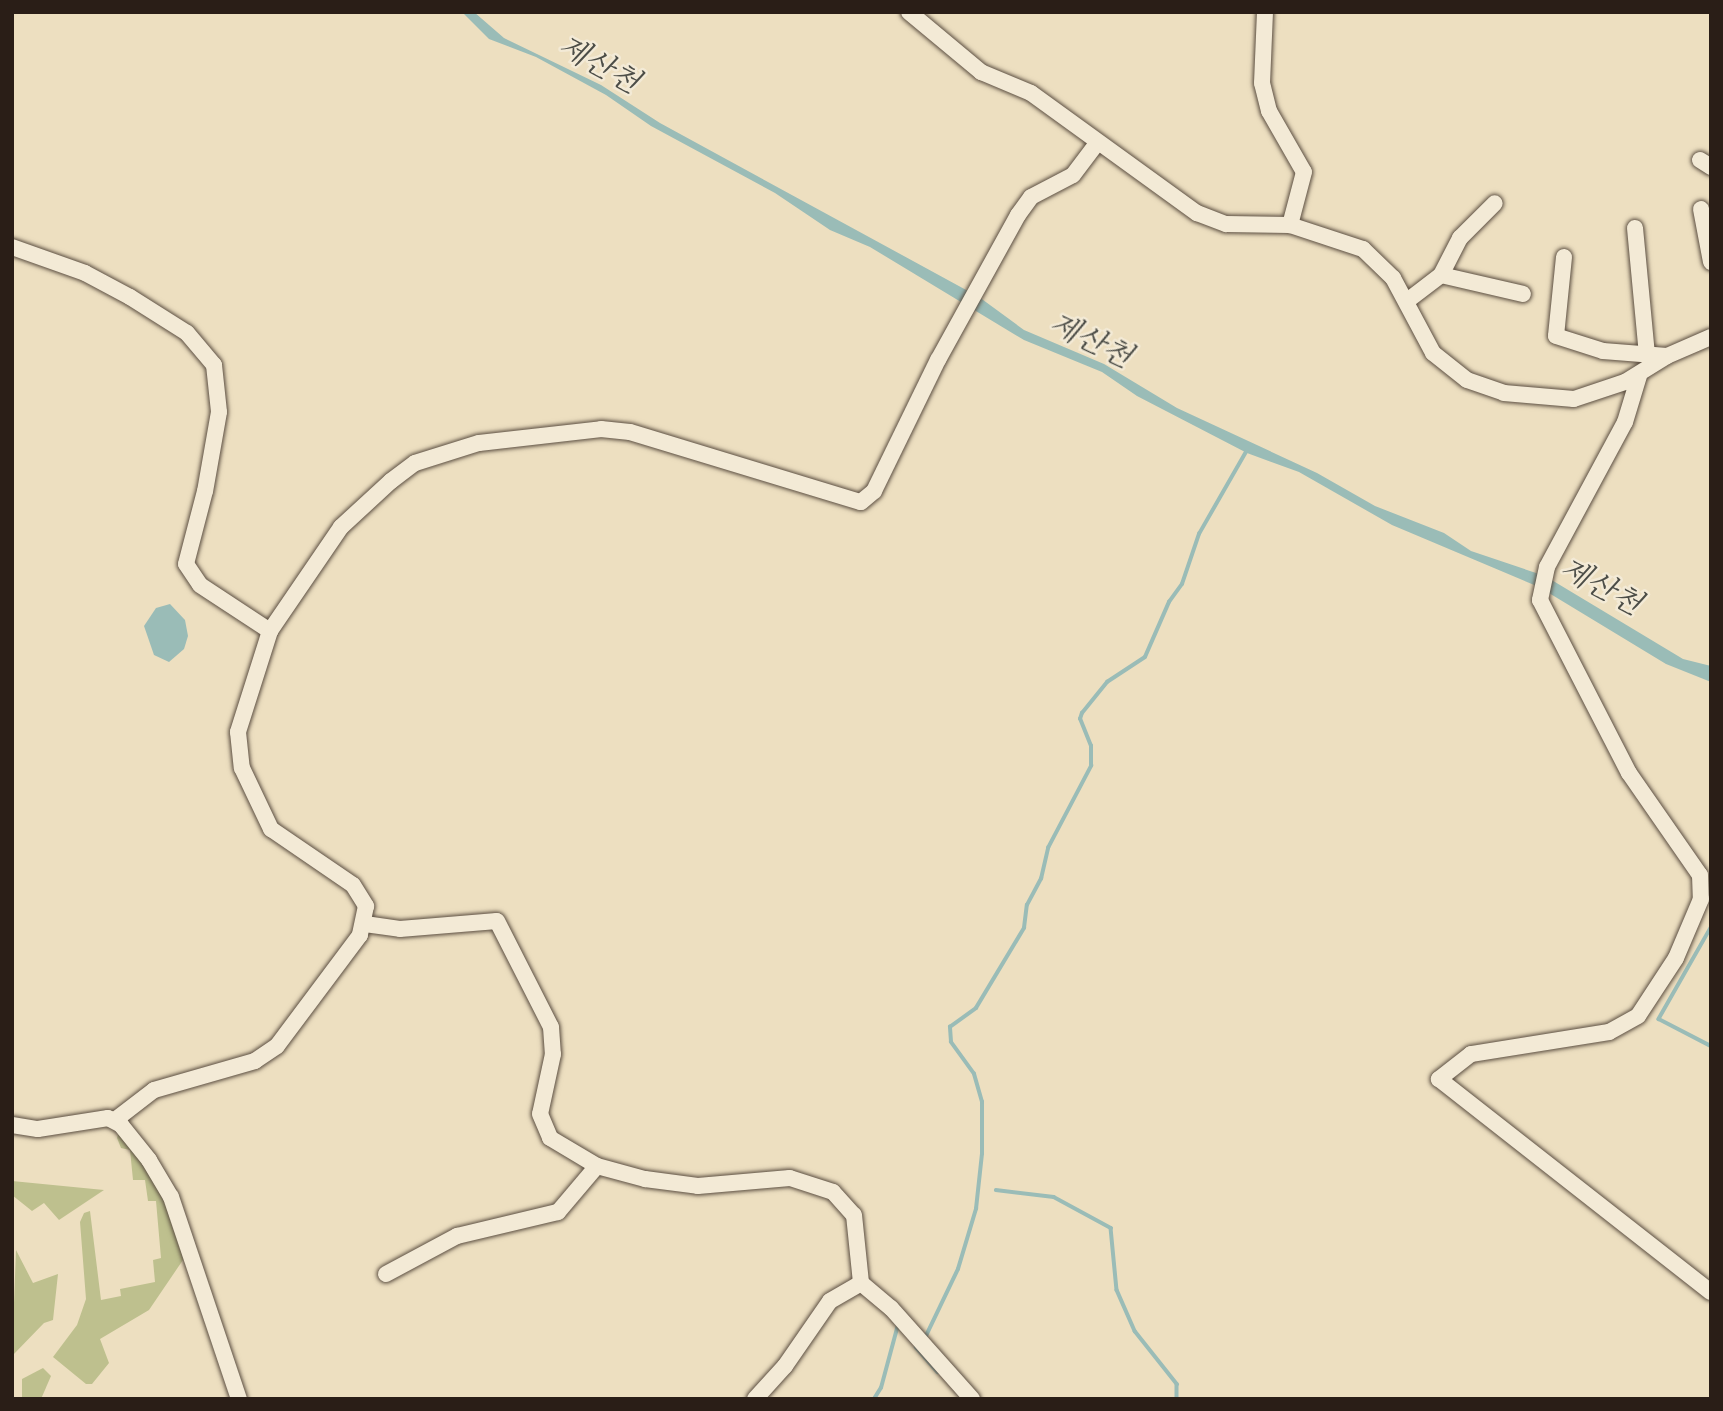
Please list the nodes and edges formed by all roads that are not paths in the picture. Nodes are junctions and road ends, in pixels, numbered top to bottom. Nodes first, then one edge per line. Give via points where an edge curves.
1 (909, 12) edge
2 (1265, 12) edge
3 (1098, 142) junction
4 (1494, 203) dead end
5 (1701, 209) dead end
6 (1290, 225) junction
7 (1635, 228) dead end
8 (12, 247) edge
9 (1564, 257) dead end
10 (1711, 262) edge
11 (1441, 275) junction
12 (1523, 294) dead end
13 (1407, 301) junction
14 (1711, 337) edge
15 (1647, 354) junction
16 (1667, 356) junction
17 (1639, 376) junction
18 (270, 631) junction
19 (1705, 881) edge
20 (365, 924) junction
21 (115, 1120) junction
22 (12, 1125) edge
23 (597, 1166) junction
24 (386, 1274) dead end
25 (861, 1283) junction
26 (1711, 1292) edge
27 (239, 1399) edge
28 (755, 1399) edge
29 (972, 1399) edge

1 - 3 street via 981,72 1031,93
2 - 6 street via 1262,83 1269,111 1304,172
3 - 6 street via 1209,219 1235,225
3 - 18 street via 1073,175 1027,202 965,311 874,491 861,502 630,432 601,429 479,443 415,463 391,481 334,536
4 - 11 street via 1460,238
5 - 10 street
6 - 13 street via 1363,249 1385,267
7 - 15 street
8 - 18 street via 85,273 130,297 187,333 211,359 219,412 186,564 200,585
9 - 15 street via 1556,336 1603,351
11 - 12 street
11 - 13 street
13 - 17 street via 1433,353 1457,374 1484,387 1525,397 1574,398
14 - 16 street
15 - 16 street
16 - 17 street
17 - 19 street via 1625,422 1547,567 1541,589 1543,610 1629,773
18 - 20 street via 238,732 245,780 264,819 280,837 353,885 366,906
19 - 26 street via 1681,947 1651,1002 1638,1016 1609,1031 1471,1054 1439,1079
20 - 21 street via 309,1008 277,1046 255,1061 154,1090
20 - 23 street via 400,929 493,920 502,925 551,1027 553,1054 540,1114 545,1131
21 - 22 street via 38,1129
21 - 27 street via 168,1191
23 - 24 street via 558,1212 457,1236
23 - 25 street via 677,1184 750,1184 781,1178 824,1186 840,1196 853,1215
25 - 28 street via 830,1301 785,1366
25 - 29 street via 897,1315

